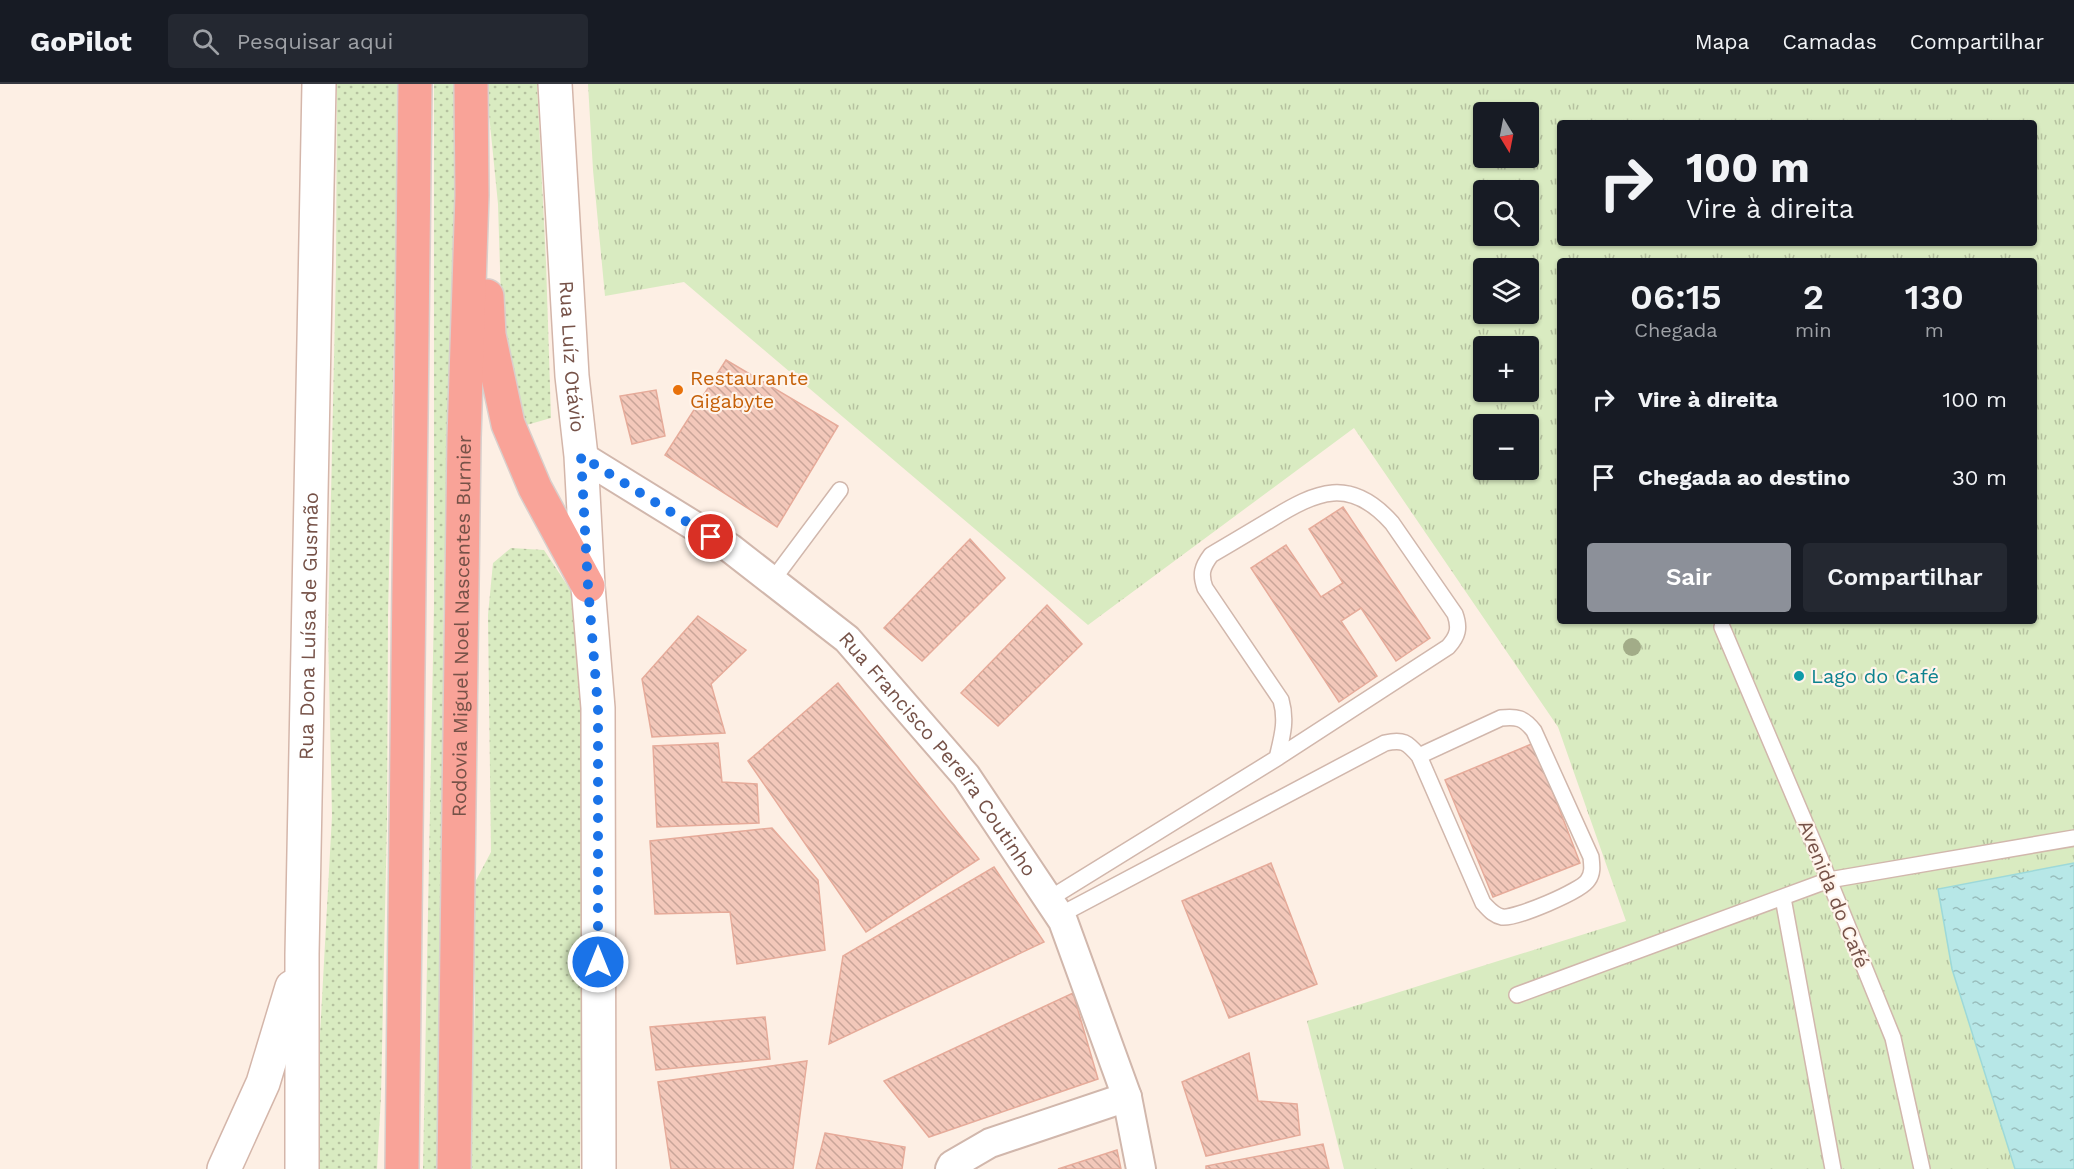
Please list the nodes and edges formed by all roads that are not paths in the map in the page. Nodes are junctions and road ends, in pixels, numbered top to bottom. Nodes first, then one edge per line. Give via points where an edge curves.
1 (319, 84) edge
2 (415, 84) edge
3 (471, 84) edge
4 (555, 84) edge
5 (472, 195) junction
6 (581, 456) junction
7 (840, 490) dead end
8 (772, 581) junction
9 (588, 586) junction
10 (1722, 627) dead end
11 (1419, 756) junction
12 (1277, 758) junction
13 (2074, 838) edge
14 (1829, 880) junction
15 (1783, 898) junction
16 (1054, 907) junction
17 (302, 954) junction
18 (1517, 995) dead end
19 (1127, 1097) junction
20 (224, 1169) edge
21 (302, 1169) edge
22 (402, 1169) edge
23 (454, 1169) edge
24 (599, 1169) edge
25 (950, 1169) edge
26 (1141, 1169) edge
27 (1833, 1169) edge
28 (1922, 1169) edge

1 - 17 street, Rua Dona Luísa de Gusmão
2 - 22 highway
3 - 5 highway, Rodovia Miguel Noel Nascentes Burnier
4 - 6 street, Rua Luíz Otávio
5 - 9 highway via 486,274 489,335 508,424 535,488
5 - 23 highway, Rodovia Miguel Noel Nascentes Burnier via 464,438
6 - 8 street, Rua Francisco Pereira Coutinho via 730,548
6 - 9 street, Rua Luíz Otávio
7 - 8 lane
8 - 16 street, Rua Francisco Pereira Coutinho via 846,639 966,776
9 - 24 street, Rua Luíz Otávio via 598,708
10 - 14 lane, Avenida do Café
11 - 11 lane via 1502,718 1514,716 1526,721 1591,857 1588,882 1578,890 1515,915 1503,917 1491,912
11 - 16 lane via 1410,744 1385,743
12 - 12 lane via 1448,647 1456,638 1459,626 1455,614 1392,523 1374,506 1350,494 1331,493 1298,503 1211,555 1203,565 1201,577 1205,588 1281,700 1285,728
12 - 16 lane
13 - 14 lane
14 - 15 lane
14 - 28 lane, Avenida do Café via 1893,1038
15 - 18 lane
15 - 27 lane
16 - 19 street, Rua Francisco Pereira Coutinho
17 - 20 street via 263,1083
17 - 21 street, Rua Dona Luísa de Gusmão
19 - 25 street via 990,1143
19 - 26 street, Rua Francisco Pereira Coutinho

